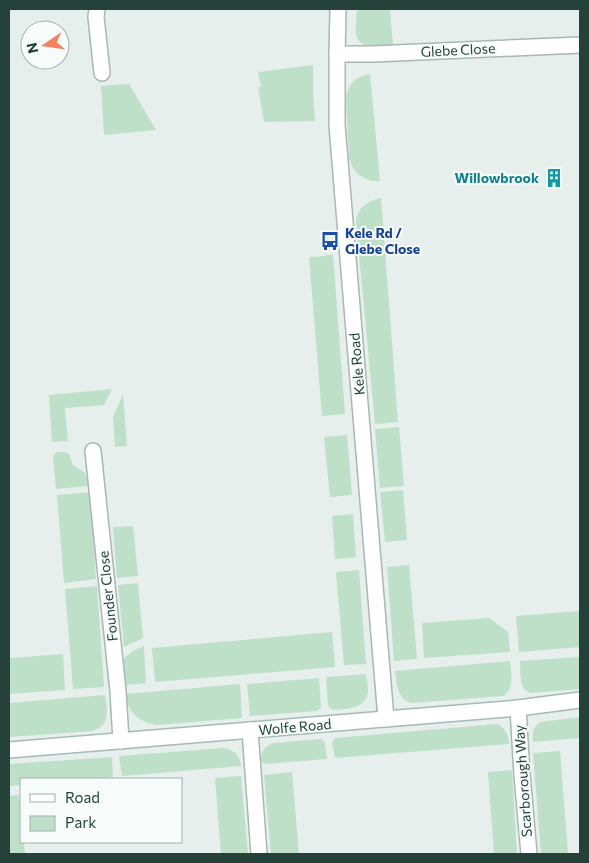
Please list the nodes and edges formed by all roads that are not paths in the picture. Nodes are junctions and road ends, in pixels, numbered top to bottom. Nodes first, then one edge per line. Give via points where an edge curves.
1 (97, 9) edge
2 (338, 9) edge
3 (580, 45) edge
4 (337, 54) junction
5 (102, 73) dead end
6 (93, 451) dead end
7 (580, 700) edge
8 (518, 708) junction
9 (386, 719) junction
10 (250, 730) junction
11 (121, 742) junction
12 (9, 750) edge
13 (259, 854) edge
14 (529, 854) edge

1 - 5 street
2 - 4 street, Kele Road
3 - 4 street, Glebe Close
4 - 9 street, Kele Road via 337,125
6 - 11 street, Founder Close
7 - 8 street, Wolfe Road
8 - 9 street, Wolfe Road
8 - 14 street, Scarborough Way
9 - 10 street, Wolfe Road
10 - 11 street, Wolfe Road
10 - 13 street
11 - 12 street, Wolfe Road

